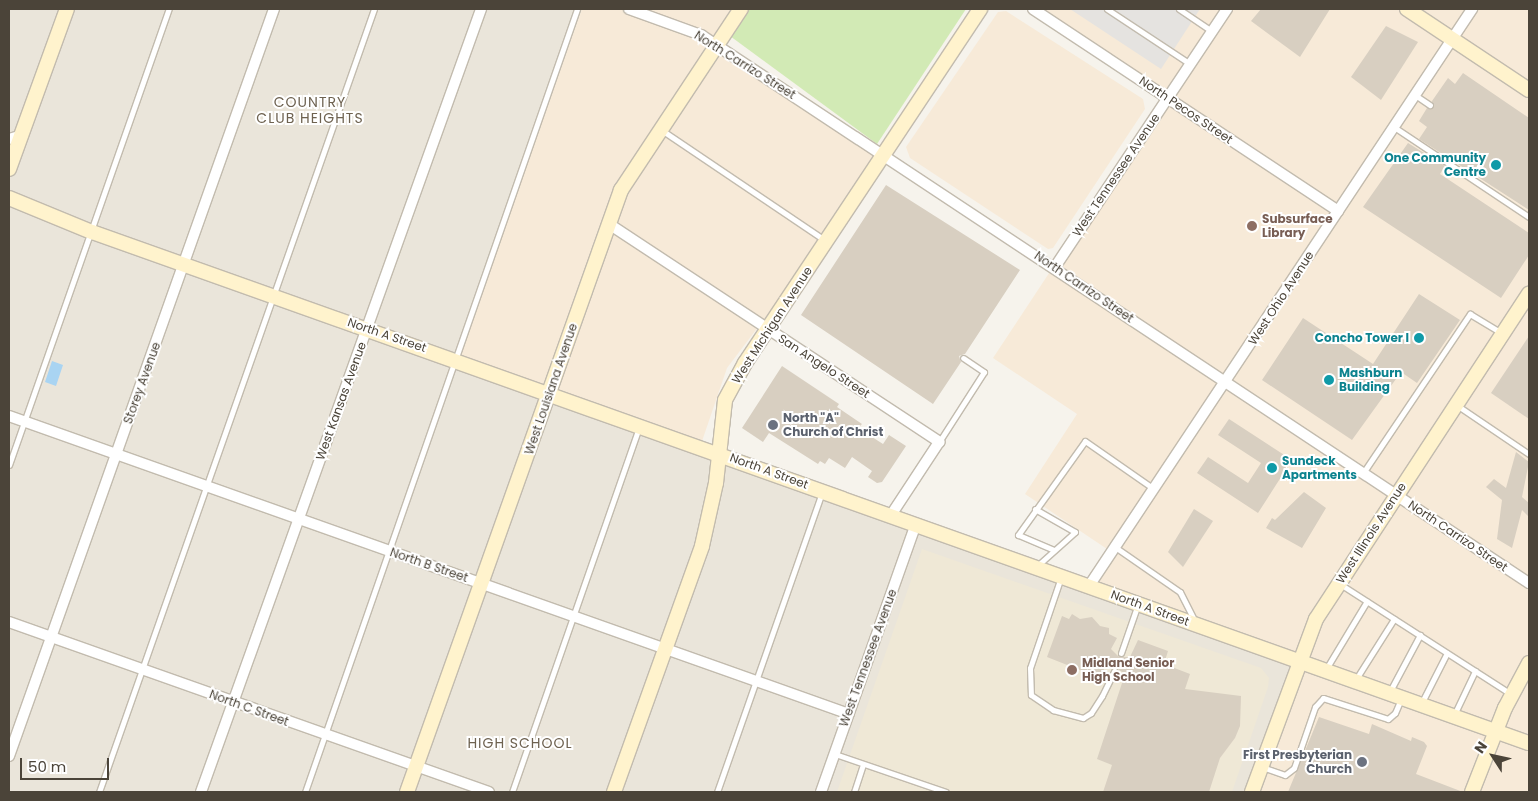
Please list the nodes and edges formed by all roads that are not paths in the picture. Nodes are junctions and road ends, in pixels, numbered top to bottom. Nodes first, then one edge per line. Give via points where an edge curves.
1 (68, 9) edge
2 (169, 9) edge
3 (274, 9) edge
4 (374, 9) edge
5 (481, 9) edge
6 (577, 9) edge
7 (629, 9) edge
8 (741, 9) edge
9 (980, 9) edge
10 (1033, 9) edge
11 (1107, 9) edge
12 (1178, 9) edge
13 (1407, 9) edge
14 (1472, 9) edge
15 (1223, 10) edge
16 (656, 14) edge
17 (1212, 31) junction
18 (1452, 39) junction
19 (717, 46) junction
20 (1190, 64) junction
21 (1529, 90) edge
22 (1415, 95) junction
23 (1168, 98) junction
24 (1430, 105) dead end
25 (1394, 126) junction
26 (660, 129) junction
27 (15, 137) edge
28 (882, 155) junction
29 (9, 169) edge
30 (9, 198) edge
31 (1338, 211) junction
32 (1529, 217) edge
33 (609, 224) junction
34 (92, 232) junction
35 (826, 241) junction
36 (184, 264) junction
37 (1055, 267) junction
38 (1529, 293) edge
39 (273, 296) junction
40 (367, 328) junction
41 (768, 329) junction
42 (1503, 333) junction
43 (963, 358) dead end
44 (456, 360) junction
45 (1226, 382) junction
46 (549, 392) junction
47 (1455, 405) junction
48 (9, 416) edge
49 (24, 421) junction
50 (640, 425) junction
51 (939, 442) junction
52 (719, 453) junction
53 (117, 454) junction
54 (1529, 454) edge
55 (9, 465) edge
56 (1363, 473) junction
57 (207, 486) junction
58 (1154, 489) junction
59 (823, 491) junction
60 (1396, 494) junction
61 (1035, 508) junction
62 (891, 515) junction
63 (299, 519) junction
64 (916, 524) junction
65 (1115, 547) junction
66 (1054, 550) junction
67 (389, 551) junction
68 (1035, 567) junction
69 (1061, 576) junction
70 (1338, 582) junction
71 (482, 583) junction
72 (1529, 583) edge
73 (1089, 586) junction
74 (1367, 601) junction
75 (1138, 604) junction
76 (573, 616) junction
77 (1394, 619) junction
78 (9, 622) edge
79 (1197, 625) junction
80 (1420, 635) junction
81 (51, 637) junction
82 (666, 648) junction
83 (1447, 652) junction
84 (1121, 653) dead end
85 (1299, 661) junction
86 (1529, 663) edge
87 (142, 669) junction
88 (1114, 670) dead end
89 (1325, 670) junction
90 (1475, 671) junction
91 (756, 681) junction
92 (1355, 681) junction
93 (1511, 694) junction
94 (1395, 695) junction
95 (234, 702) junction
96 (1421, 704) junction
97 (848, 714) junction
98 (1453, 716) junction
99 (1495, 730) junction
100 (325, 734) junction
101 (1529, 743) edge
102 (835, 754) junction
103 (9, 756) edge
104 (864, 764) junction
105 (416, 766) junction
106 (1261, 767) junction
107 (99, 792) edge
108 (201, 792) edge
109 (304, 792) edge
110 (407, 792) edge
111 (489, 792) edge
112 (512, 792) edge
113 (614, 792) edge
114 (718, 792) edge
115 (821, 792) edge
116 (854, 792) edge
117 (946, 792) edge
118 (1252, 792) edge
119 (1472, 792) edge

1 - 27 main road
2 - 34 lane
3 - 36 street, Storey Avenue
4 - 39 lane
5 - 40 street, West Kansas Avenue
6 - 44 lane
7 - 16 street, North Carrizo Street
8 - 19 main road, West Louisiana Avenue
9 - 28 main road, West Michigan Avenue
10 - 23 street, North Pecos Street
11 - 20 lane
12 - 17 lane
13 - 18 main road
14 - 18 street, West Ohio Avenue
15 - 17 street, West Tennessee Avenue
16 - 19 street, North Carrizo Street
17 - 20 street, West Tennessee Avenue
18 - 21 main road
18 - 22 street, West Ohio Avenue
19 - 26 main road, West Louisiana Avenue
19 - 28 street, North Carrizo Street
20 - 23 street, West Tennessee Avenue
22 - 24 lane
22 - 25 street, West Ohio Avenue
23 - 31 street, North Pecos Street
23 - 37 street, West Tennessee Avenue
25 - 31 street, West Ohio Avenue
25 - 32 lane
26 - 33 main road, West Louisiana Avenue via 625,182
26 - 35 lane
27 - 29 main road
28 - 35 main road, West Michigan Avenue
28 - 37 street, North Carrizo Street
30 - 34 main road, North A Street
31 - 45 street, West Ohio Avenue
33 - 41 street, San Angelo Street
33 - 46 main road, West Louisiana Avenue
34 - 36 main road, North A Street
34 - 49 lane
35 - 41 main road, West Michigan Avenue
36 - 39 main road, North A Street
36 - 53 street, Storey Avenue
37 - 45 street, North Carrizo Street
38 - 42 main road, West Illinois Avenue
39 - 40 main road, North A Street
39 - 57 lane
40 - 44 main road, North A Street
40 - 63 street, West Kansas Avenue
41 - 51 street, San Angelo Street
41 - 52 main road, West Michigan Avenue via 736,376 725,400
42 - 47 main road, West Illinois Avenue
42 - 56 lane via 1470,314
43 - 51 lane via 984,372
44 - 46 main road, North A Street
44 - 67 lane
45 - 56 street, North Carrizo Street
45 - 58 street, West Ohio Avenue
46 - 50 main road, North A Street
46 - 71 main road, West Louisiana Avenue
47 - 54 lane
47 - 60 main road, West Illinois Avenue
48 - 49 street, North B Street
49 - 53 street, North B Street
49 - 55 lane
50 - 52 main road, North A Street
50 - 76 lane
51 - 62 street
52 - 59 main road, North A Street
52 - 82 main road, West Michigan Avenue via 702,546
53 - 57 street, North B Street
53 - 81 street, Storey Avenue
56 - 60 street, North Carrizo Street
57 - 63 street, North B Street
57 - 87 lane
58 - 61 lane via 1085,441
58 - 65 street, West Ohio Avenue
59 - 62 main road, North A Street
59 - 91 lane
60 - 70 main road, West Illinois Avenue
60 - 72 street, North Carrizo Street
61 - 66 lane via 1018,535
61 - 66 lane via 1075,532
62 - 64 main road, North A Street
63 - 67 street, North B Street
63 - 95 street, West Kansas Avenue
64 - 68 main road, North A Street
64 - 97 street, West Tennessee Avenue
65 - 73 street, West Ohio Avenue
65 - 79 lane via 1180,592
66 - 68 lane
67 - 71 street, North B Street
67 - 100 lane
68 - 69 main road, North A Street
69 - 73 main road, North A Street
69 - 88 lane via 1030,668 1031,695 1053,710 1083,718 1102,696
70 - 74 lane
70 - 85 main road, West Illinois Avenue via 1316,619
71 - 76 street, North B Street
71 - 105 main road, West Louisiana Avenue
73 - 75 main road, North A Street
74 - 77 lane
74 - 89 lane
75 - 79 main road, North A Street
75 - 84 lane
76 - 82 street, North B Street
76 - 112 lane
77 - 80 lane
77 - 92 lane
78 - 81 street, North C Street
79 - 85 main road, North A Street
80 - 83 lane
80 - 94 lane
81 - 87 street, North C Street
81 - 103 street, Storey Avenue
82 - 91 street, North B Street
82 - 113 main road, West Michigan Avenue
83 - 90 lane
83 - 96 lane
85 - 89 main road, North A Street
85 - 106 main road, West Illinois Avenue
86 - 93 main road
87 - 95 street, North C Street
87 - 107 lane
89 - 92 main road, North A Street
90 - 93 lane
90 - 98 lane
91 - 97 street, North B Street
91 - 114 lane
92 - 94 main road, North A Street
93 - 99 main road
94 - 96 main road, North A Street
94 - 106 lane via 1395,713 1388,719 1323,698 1319,700 1294,768 1285,775
95 - 100 street, North C Street
95 - 108 street, West Kansas Avenue
96 - 98 main road, North A Street
97 - 102 street, West Tennessee Avenue
98 - 99 main road, North A Street
99 - 101 main road, North A Street
99 - 119 main road
100 - 105 street, North C Street
100 - 109 lane
102 - 104 lane
102 - 115 street, West Tennessee Avenue
104 - 116 lane
104 - 117 lane
105 - 110 main road, West Louisiana Avenue
105 - 111 street, North C Street
106 - 118 main road, West Illinois Avenue

